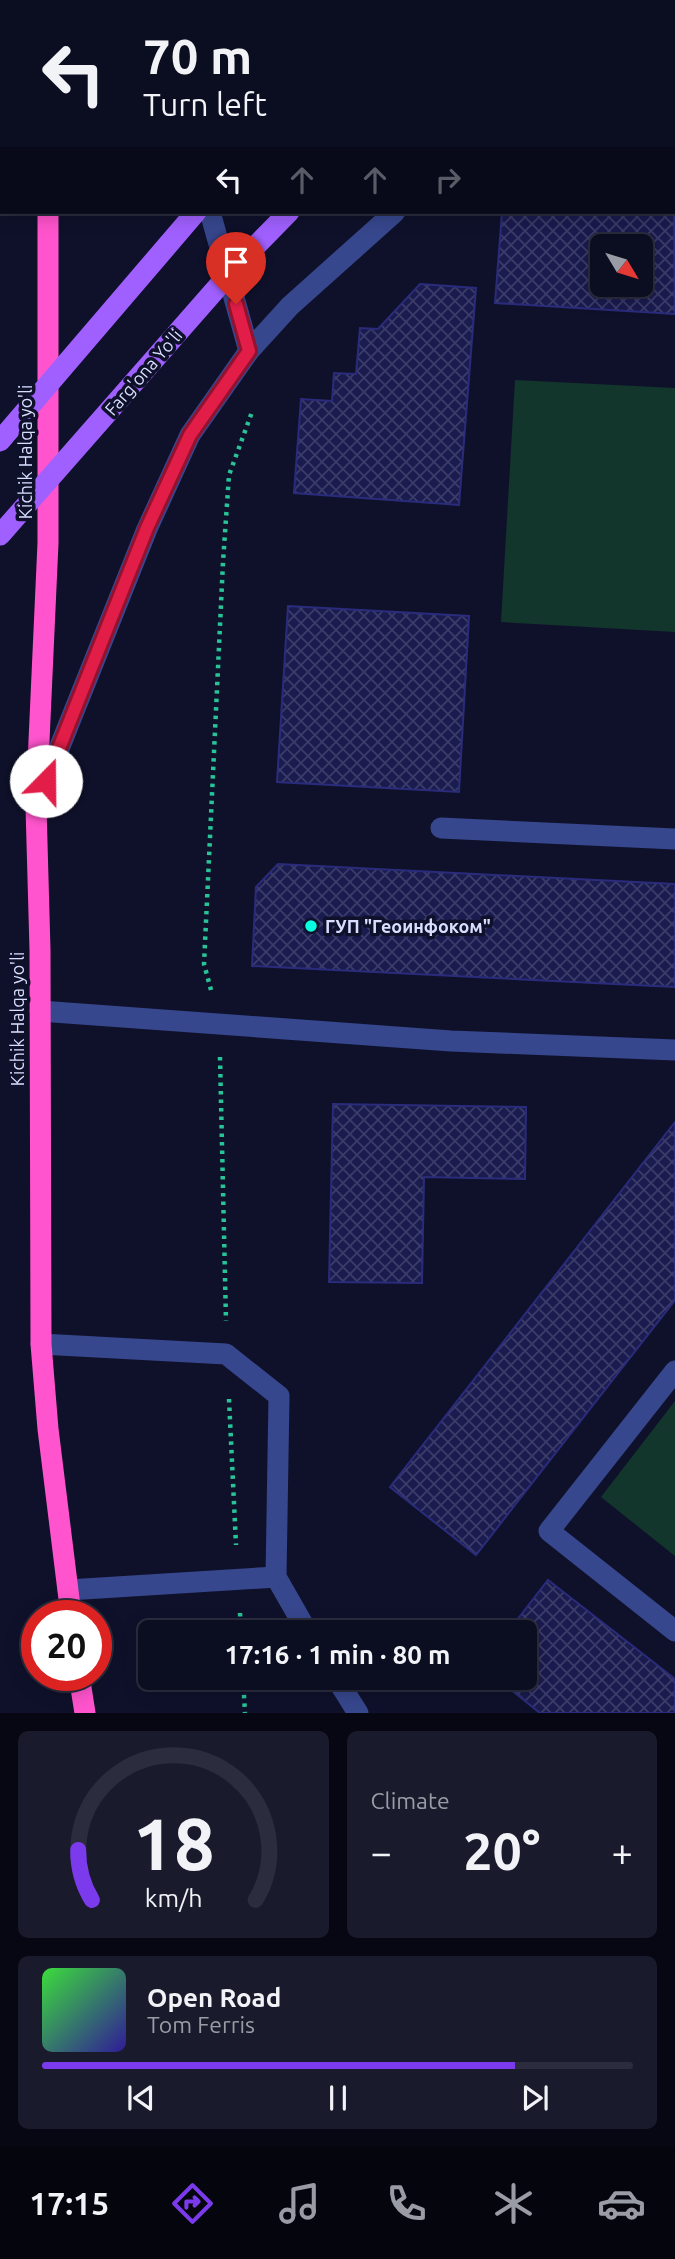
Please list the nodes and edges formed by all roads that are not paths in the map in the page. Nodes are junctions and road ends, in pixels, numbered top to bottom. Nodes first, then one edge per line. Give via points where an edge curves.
1 (48, 214) edge
2 (195, 214) edge
3 (211, 214) edge
4 (287, 214) edge
5 (393, 214) edge
6 (249, 351) junction
7 (0, 441) edge
8 (0, 535) edge
9 (36, 807) junction
10 (441, 828) dead end
11 (675, 839) edge
12 (40, 1011) junction
13 (675, 1050) edge
14 (41, 1344) junction
15 (675, 1371) edge
16 (276, 1577) junction
17 (68, 1590) junction
18 (69, 1600) edge
19 (301, 1620) edge
20 (675, 1631) edge
21 (344, 1690) edge
22 (82, 1691) edge
23 (85, 1713) edge
24 (358, 1713) edge

1 - 9 highway, Kichik Halqa yo'li via 48,543
2 - 7 main road, bridge
3 - 6 lane
4 - 8 main road, Farg'ona Yo'li, bridge
5 - 6 lane via 290,306
6 - 9 lane via 190,435 147,528
9 - 12 highway, Kichik Halqa yo'li
10 - 11 lane
12 - 13 lane via 451,1041
12 - 14 highway, Kichik Halqa yo'li
14 - 16 lane via 226,1354 279,1396
14 - 17 highway, Kichik Halqa yo'li
15 - 20 lane via 549,1531
16 - 17 lane
16 - 19 lane
17 - 18 highway, Kichik Halqa yo'li
21 - 24 lane
22 - 23 highway

